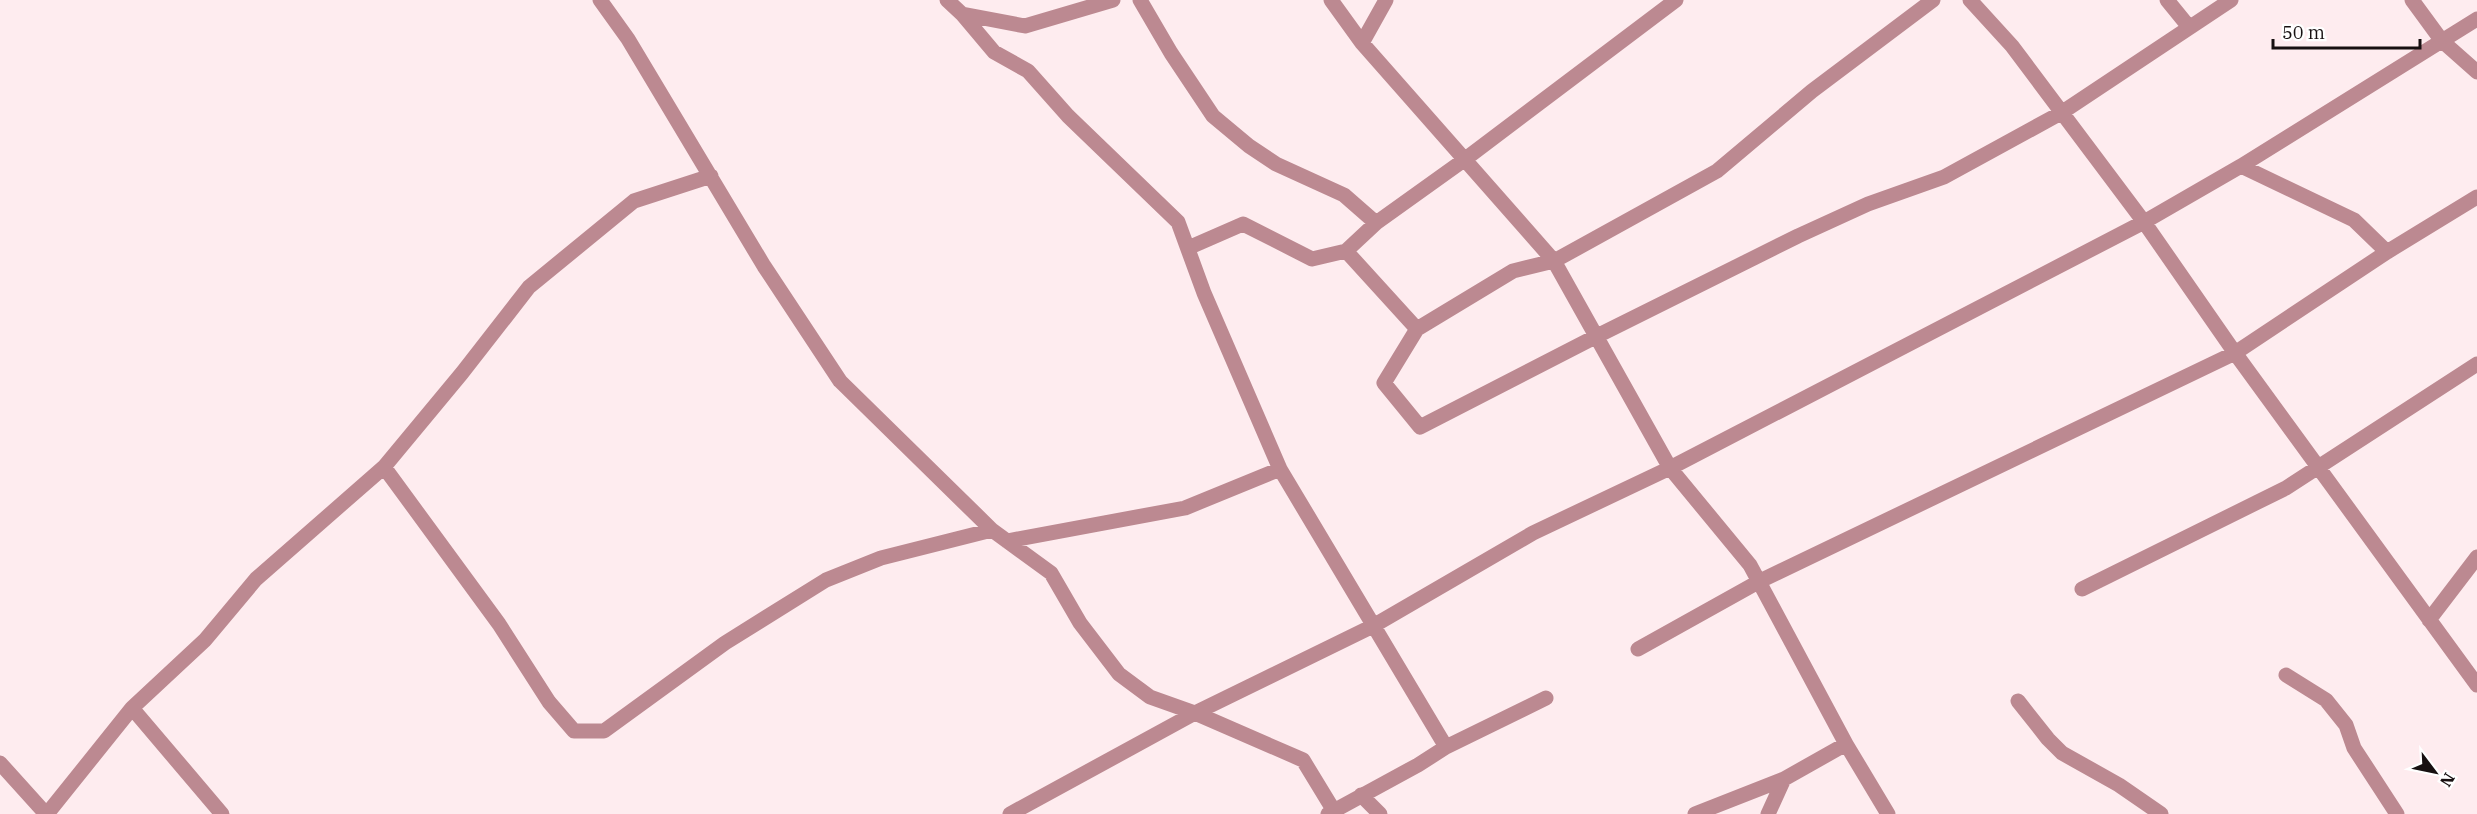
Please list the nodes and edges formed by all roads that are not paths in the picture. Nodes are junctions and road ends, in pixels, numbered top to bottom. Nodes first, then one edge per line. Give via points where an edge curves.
1 (600, 0) edge
2 (946, 0) edge
3 (1113, 0) edge
4 (1140, 0) edge
5 (1331, 0) edge
6 (1386, 0) edge
7 (1676, 0) edge
8 (1933, 0) edge
9 (1970, 0) edge
10 (2167, 0) edge
11 (2231, 0) edge
12 (2412, 0) edge
13 (962, 14) junction
14 (2477, 19) edge
15 (2189, 27) junction
16 (2442, 41) junction
17 (1362, 43) junction
18 (2477, 72) edge
19 (2061, 113) junction
20 (1464, 160) junction
21 (2241, 166) junction
22 (711, 176) junction
23 (2477, 198) edge
24 (2144, 222) junction
25 (1376, 223) junction
26 (1188, 248) junction
27 (1346, 251) junction
28 (2387, 252) junction
29 (1554, 261) junction
30 (1417, 330) junction
31 (1595, 337) junction
32 (2235, 352) junction
33 (2477, 364) edge
34 (384, 467) junction
35 (2318, 467) junction
36 (1670, 468) junction
37 (1280, 469) junction
38 (992, 530) junction
39 (1007, 541) junction
40 (2477, 557) edge
41 (1760, 581) junction
42 (2082, 589) dead end
43 (2428, 620) junction
44 (1373, 626) junction
45 (1638, 649) dead end
46 (2286, 675) dead end
47 (2477, 685) edge
48 (1546, 698) dead end
49 (2018, 701) dead end
50 (132, 708) junction
51 (1195, 713) junction
52 (1845, 744) junction
53 (1446, 747) junction
54 (0, 763) edge
55 (1784, 779) junction
56 (1361, 795) junction
57 (1331, 812) edge
58 (46, 814) edge
59 (222, 814) edge
60 (1010, 814) edge
61 (1380, 814) edge
62 (1695, 814) edge
63 (1768, 814) edge
64 (1888, 814) edge
65 (2161, 814) edge
66 (2397, 814) edge

1 - 22 street
2 - 13 street
3 - 13 street via 1025,26
4 - 25 street via 1214,116 1276,164 1344,195
5 - 17 street
6 - 17 street
7 - 20 street
8 - 29 street via 1812,91 1717,171
9 - 19 street via 2012,46
10 - 15 street
11 - 15 street
12 - 16 street
13 - 26 street via 994,52 1028,71 1068,116 1178,222
14 - 16 street
15 - 19 street
16 - 18 street
16 - 21 street
17 - 20 street
19 - 24 street
19 - 31 street via 1944,177 1868,204 1798,236
20 - 25 street
20 - 29 street
21 - 24 street
21 - 28 street via 2354,220
22 - 34 street via 634,201 529,287
22 - 38 street via 764,266 840,381
23 - 28 street
24 - 32 street
24 - 36 street
25 - 27 street
26 - 27 street via 1243,224 1312,258
26 - 37 street
27 - 30 street
28 - 32 street
29 - 30 street via 1513,271
29 - 31 street
30 - 31 street via 1384,383 1420,427
31 - 36 street
32 - 35 street
32 - 41 street
33 - 35 street
34 - 38 street via 499,624 549,702 574,731 604,730 725,643 826,580 881,558
34 - 50 street via 256,579 205,640
35 - 42 street via 2286,488
35 - 43 street
36 - 41 street
36 - 44 street via 1533,533
37 - 39 street via 1185,507
37 - 44 street
38 - 39 street
39 - 51 street via 1051,573 1080,623 1119,674 1150,697
40 - 43 street
41 - 45 street
41 - 52 street
43 - 47 street
44 - 51 street
44 - 53 street
46 - 66 street via 2326,700 2346,725 2354,748
48 - 53 street
49 - 65 street via 2062,753
50 - 58 street
50 - 59 street
51 - 57 street via 1304,760
51 - 60 street
52 - 55 street
52 - 64 street
53 - 56 street
54 - 58 street
55 - 62 street
55 - 63 street
56 - 57 street
56 - 61 street

